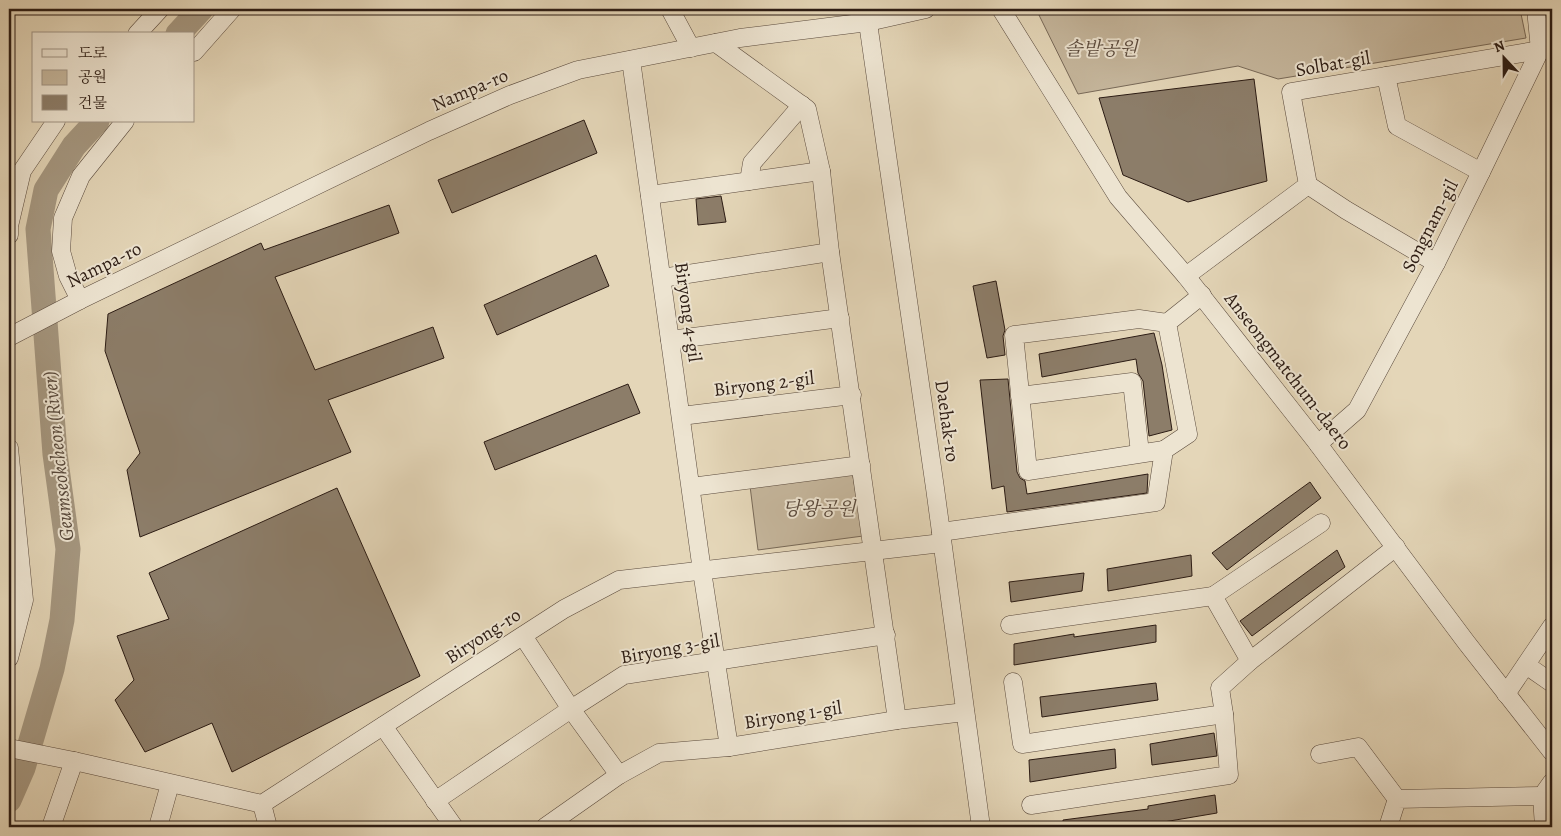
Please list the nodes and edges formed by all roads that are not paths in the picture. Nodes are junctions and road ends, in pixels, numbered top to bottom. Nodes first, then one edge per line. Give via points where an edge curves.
1 (160, 9) edge
2 (232, 9) edge
3 (670, 9) edge
4 (926, 9) edge
5 (1001, 9) edge
6 (1536, 9) edge
7 (867, 15) edge
8 (139, 32) edge
9 (716, 43) junction
10 (692, 48) junction
11 (1546, 49) edge
12 (195, 51) edge
13 (631, 60) junction
14 (1386, 76) junction
15 (802, 105) junction
16 (55, 122) edge
17 (124, 122) edge
18 (821, 171) junction
19 (1482, 172) junction
20 (749, 181) junction
21 (1308, 185) junction
22 (650, 196) junction
23 (9, 235) edge
24 (830, 252) junction
25 (1436, 263) junction
26 (1186, 276) junction
27 (662, 278) junction
28 (1202, 295) junction
29 (80, 300) junction
30 (840, 318) junction
31 (1167, 323) junction
32 (11, 336) edge
33 (670, 340) junction
34 (852, 395) junction
35 (1020, 396) junction
36 (681, 416) junction
37 (1318, 444) junction
38 (9, 448) edge
39 (1164, 450) junction
40 (1140, 453) junction
41 (861, 465) junction
42 (691, 488) junction
43 (1321, 523) dead end
44 (941, 538) junction
45 (1396, 548) junction
46 (873, 550) junction
47 (702, 571) junction
48 (1213, 596) junction
49 (1010, 626) dead end
50 (1552, 626) edge
51 (523, 636) junction
52 (886, 636) junction
53 (9, 658) edge
54 (1250, 661) junction
55 (716, 662) junction
56 (1526, 665) junction
57 (1013, 682) dead end
58 (1552, 683) edge
59 (1506, 694) junction
60 (571, 709) junction
61 (965, 712) junction
62 (1224, 714) junction
63 (898, 720) junction
64 (383, 726) junction
65 (730, 746) junction
66 (9, 748) edge
67 (1552, 752) edge
68 (1320, 754) dead end
69 (74, 761) junction
70 (619, 776) junction
71 (1552, 782) edge
72 (170, 784) junction
73 (1542, 796) junction
74 (1397, 799) junction
75 (435, 801) junction
76 (262, 804) junction
77 (1031, 805) dead end
78 (51, 827) edge
79 (158, 827) edge
80 (268, 827) edge
81 (454, 827) edge
82 (545, 827) edge
83 (981, 827) edge
84 (1388, 827) edge
85 (1544, 827) edge

1 - 8 street
2 - 12 street
3 - 10 street
4 - 7 street, Nampa-ro
5 - 26 street, Anseongmatchum-daero via 1118,196
6 - 11 street
7 - 9 street, Nampa-ro
7 - 44 street, Daehak-ro
9 - 10 street, Nampa-ro
9 - 15 street
10 - 13 street, Nampa-ro
11 - 14 street, Solbat-gil
11 - 19 street, Songnam-gil
13 - 22 street, Biryong 4-gil
13 - 29 street, Nampa-ro via 578,70 510,95
14 - 19 street, Solbat-gil via 1398,126
14 - 21 street, Solbat-gil via 1291,92
15 - 18 street via 807,109
15 - 20 street via 752,163
16 - 23 street via 22,171
17 - 29 street via 80,176 63,218 61,251 68,276
18 - 20 street
18 - 24 street
19 - 25 street, Songnam-gil
20 - 22 street
21 - 25 street
21 - 26 street
22 - 27 street, Biryong 4-gil
24 - 27 street
24 - 30 street
25 - 37 street, Songnam-gil via 1357,410
26 - 28 street, Anseongmatchum-daero
27 - 33 street, Biryong 4-gil
28 - 31 street
28 - 37 street, Anseongmatchum-daero
29 - 32 street, Nampa-ro
30 - 33 street
30 - 34 street
31 - 35 street via 1139,319 1014,336
31 - 39 street via 1188,434
33 - 36 street, Biryong 4-gil
34 - 36 street, Biryong 2-gil
34 - 41 street
35 - 40 street via 1132,382
35 - 40 street via 1028,471
36 - 42 street, Biryong 4-gil
37 - 45 street, Anseongmatchum-daero
38 - 53 street via 24,600
39 - 40 street
39 - 44 street, Biryong-ro via 1156,502
41 - 42 street
41 - 46 street
42 - 47 street, Biryong 4-gil
43 - 48 street
44 - 46 street, Biryong-ro
44 - 61 street, Daehak-ro
45 - 54 street
45 - 59 street, Anseongmatchum-daero
46 - 47 street, Biryong-ro
46 - 52 street
47 - 51 street, Biryong-ro via 619,580 564,609
47 - 55 street, Biryong 4-gil
48 - 49 street
48 - 54 street
50 - 56 street
51 - 60 street
51 - 64 street, Biryong-ro
52 - 55 street, Biryong 3-gil
52 - 63 street
54 - 62 street via 1220,688
55 - 60 street, Biryong 3-gil via 624,675
55 - 65 street, Biryong 4-gil
56 - 58 street
56 - 59 street
57 - 62 street via 1022,744
59 - 67 street, Anseongmatchum-daero
60 - 70 street
60 - 75 street, Biryong 3-gil
61 - 63 street, Biryong 1-gil
61 - 83 street, Daehak-ro
62 - 77 street via 1229,775
63 - 65 street, Biryong 1-gil
64 - 75 street
64 - 76 street, Biryong-ro
65 - 70 street, Biryong 1-gil via 659,753
66 - 69 street
68 - 74 street via 1358,747
69 - 72 street
69 - 78 street
70 - 82 street, Biryong 1-gil
71 - 73 street
72 - 76 street
72 - 79 street
73 - 74 street
73 - 85 street
74 - 84 street
75 - 81 street
76 - 80 street

